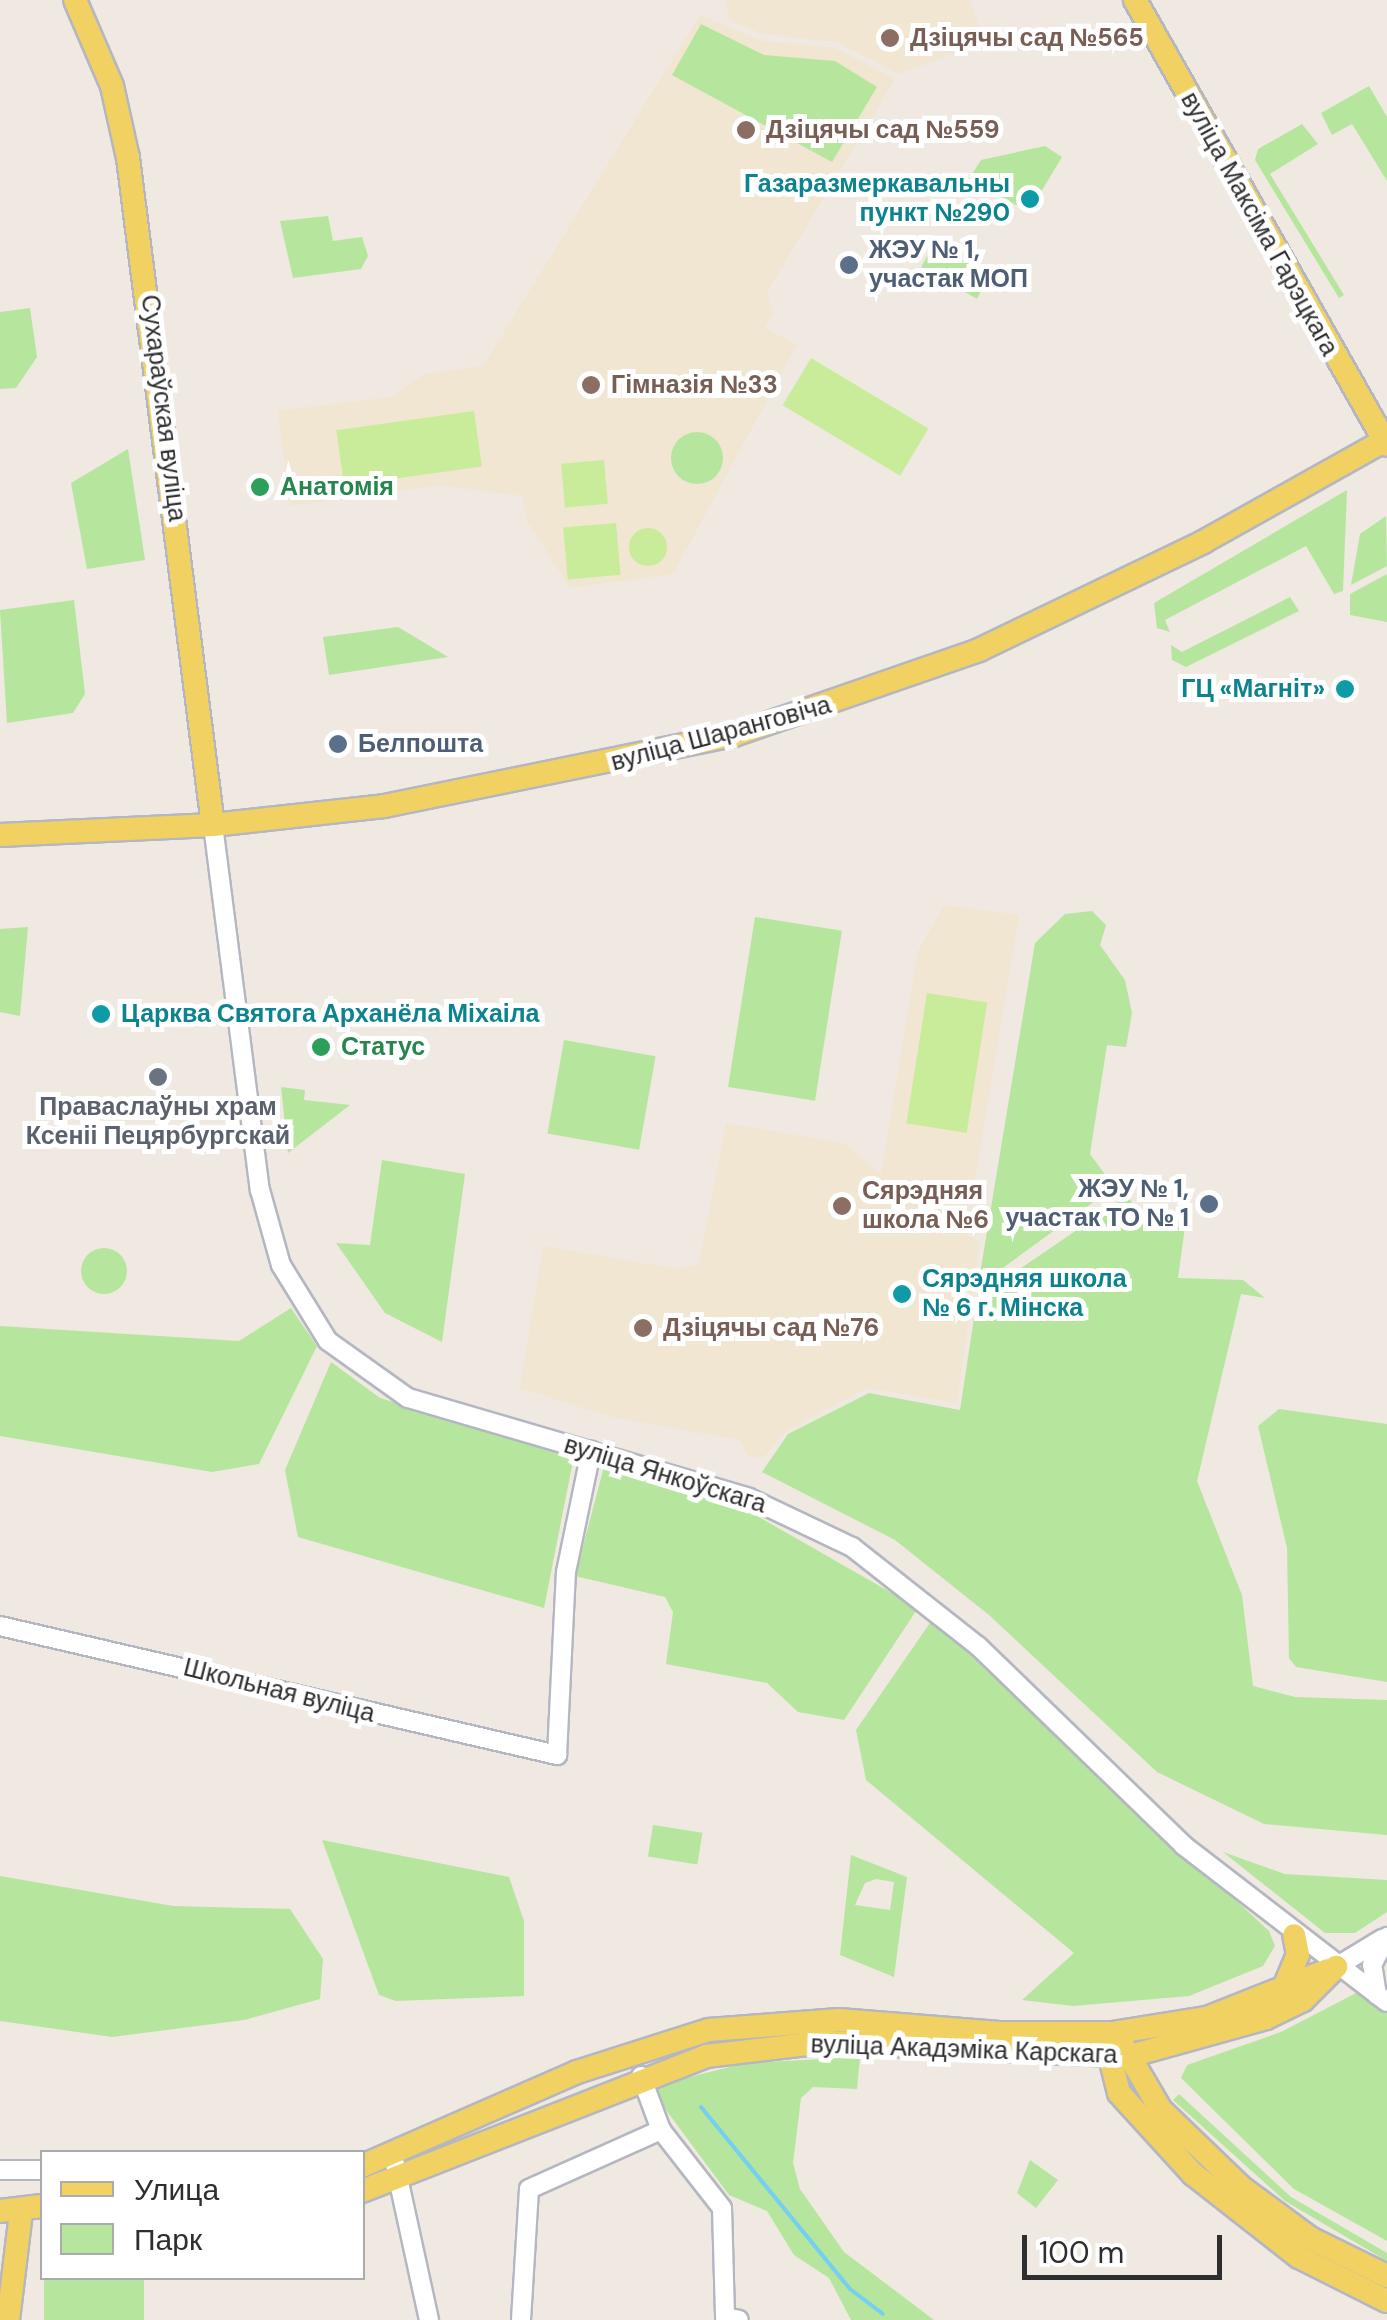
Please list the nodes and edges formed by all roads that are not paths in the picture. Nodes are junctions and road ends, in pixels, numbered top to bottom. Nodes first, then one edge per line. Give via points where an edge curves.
1 (74, 0) edge
2 (1135, 0) edge
3 (1386, 442) edge
4 (213, 825) junction
5 (0, 835) edge
6 (592, 1451) junction
7 (0, 1626) edge
8 (1294, 1934) junction
9 (1387, 1937) edge
10 (1336, 1967) junction
11 (1285, 1986) junction
12 (1382, 1999) edge
13 (1112, 2032) junction
14 (1171, 2049) junction
15 (1130, 2056) junction
16 (1106, 2058) junction
17 (641, 2076) junction
18 (1161, 2110) junction
19 (661, 2130) junction
20 (365, 2166) edge
21 (395, 2166) junction
22 (0, 2170) edge
23 (34, 2170) edge
24 (365, 2189) edge
25 (26, 2213) edge
26 (1387, 2276) edge
27 (1387, 2301) edge
28 (8, 2320) edge
29 (429, 2320) edge
30 (521, 2320) edge
31 (739, 2320) edge

1 - 4 main road, Сухараўская вуліца via 112,86 128,158
2 - 3 main road, вуліца Максіма Гарэцкага
3 - 4 main road, вуліца Шаранговіча via 1170,558 878,690 734,735 490,790
4 - 5 main road, вуліца Шаранговіча
4 - 6 street, вуліца Янкоўскага via 260,1190 281,1265 308,1316 355,1365 408,1398
6 - 7 street, Школьная вуліца via 566,1572 557,1755
6 - 8 street, вуліца Янкоўскага via 750,1498 890,1572 1028,1691 1183,1845
8 - 10 street, вуліца Янкоўскага
8 - 11 main road via 1298,1955
9 - 10 street
9 - 12 street via 1374,1959
10 - 11 main road, вуліца Акадэміка Карскага
10 - 12 street, вуліца Янкоўскага
10 - 14 main road, вуліца Акадэміка Карскага via 1303,2000
11 - 13 main road, вуліца Акадэміка Карскага via 1208,2018
13 - 15 main road
13 - 16 main road
13 - 21 main road, вуліца Акадэміка Карскага via 1002,2034 828,2020 729,2027 592,2066
14 - 15 main road, вуліца Акадэміка Карскага
14 - 18 main road via 1156,2083
15 - 16 main road, вуліца Акадэміка Карскага
15 - 18 main road
16 - 17 main road, вуліца Акадэміка Карскага via 816,2042 726,2052
16 - 27 main road via 1145,2126 1227,2204 1299,2257
17 - 19 street
17 - 21 main road, вуліца Акадэміка Карскага
18 - 26 main road via 1285,2221
19 - 30 street via 529,2189
19 - 31 street via 722,2208 725,2317
20 - 21 main road, вуліца Акадэміка Карскага
21 - 24 main road, вуліца Акадэміка Карскага
21 - 29 street
22 - 23 street
23 - 25 street
25 - 28 main road

